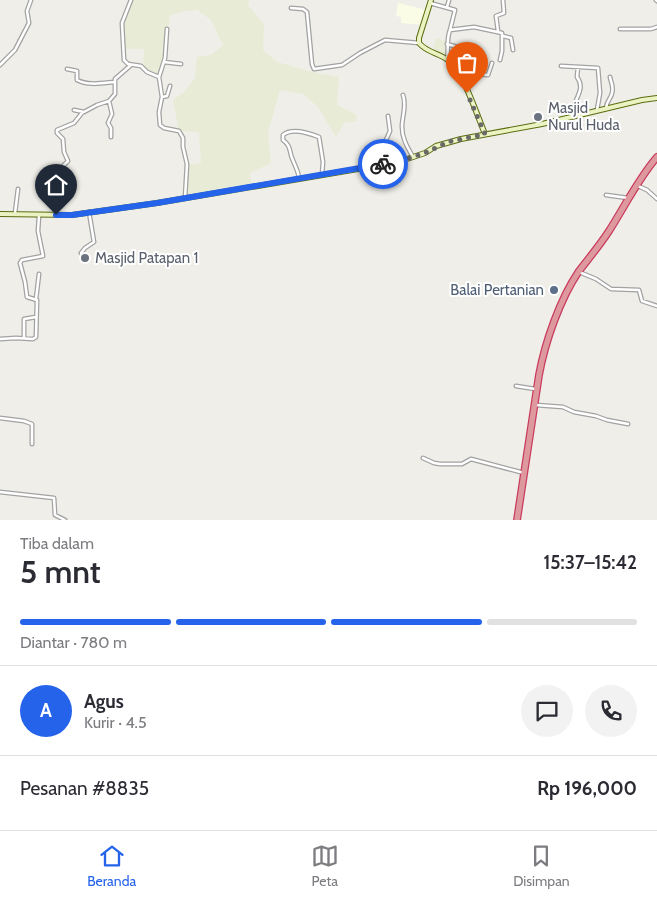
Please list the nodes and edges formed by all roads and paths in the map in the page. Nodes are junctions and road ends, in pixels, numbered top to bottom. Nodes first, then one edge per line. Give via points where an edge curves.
1 (31, 0) edge
2 (131, 0) edge
3 (449, 0) edge
4 (503, 0) edge
5 (431, 2) edge
6 (447, 7) junction
7 (291, 8) dead end
8 (657, 27) edge
9 (167, 29) dead end
10 (620, 29) dead end
11 (450, 30) junction
12 (498, 31) junction
13 (503, 36) junction
14 (419, 43) junction
15 (447, 44) junction
16 (464, 49) dead end
17 (512, 50) dead end
18 (447, 60) junction
19 (500, 60) dead end
20 (164, 62) junction
21 (492, 63) dead end
22 (180, 64) dead end
23 (0, 65) edge
24 (131, 65) junction
25 (561, 66) dead end
26 (578, 67) junction
27 (67, 69) dead end
28 (459, 76) junction
29 (159, 77) junction
30 (610, 77) dead end
31 (114, 82) junction
32 (170, 86) dead end
33 (403, 95) dead end
34 (162, 97) junction
35 (657, 98) edge
36 (109, 101) junction
37 (606, 108) junction
38 (74, 110) dead end
39 (597, 110) junction
40 (82, 112) junction
41 (388, 116) dead end
42 (572, 116) junction
43 (485, 134) junction
44 (111, 137) dead end
45 (413, 157) junction
46 (657, 157) edge
47 (384, 164) junction
48 (322, 174) junction
49 (299, 178) junction
50 (637, 186) junction
51 (18, 189) dead end
52 (606, 195) dead end
53 (185, 198) junction
54 (629, 198) junction
55 (657, 199) edge
56 (46, 200) dead end
57 (89, 212) junction
58 (0, 214) edge
59 (14, 215) junction
60 (39, 216) junction
61 (81, 253) dead end
62 (579, 272) junction
63 (39, 274) dead end
64 (36, 299) junction
65 (657, 306) edge
66 (36, 316) junction
67 (24, 338) junction
68 (0, 339) edge
69 (516, 386) dead end
70 (537, 390) junction
71 (535, 405) junction
72 (0, 418) edge
73 (628, 424) dead end
74 (32, 444) dead end
75 (423, 458) dead end
76 (525, 473) junction
77 (0, 492) edge
78 (65, 520) edge
79 (517, 520) edge

1 - 23 street via 23,34 15,50
2 - 24 street via 121,27 124,60
3 - 6 street
4 - 12 street via 504,13 496,16
5 - 6 street
5 - 14 street
6 - 11 street via 455,10
7 - 14 street via 307,12 314,69 342,65 385,40
8 - 10 street
9 - 20 street
11 - 12 street via 474,27
11 - 15 street
12 - 13 street
13 - 17 street via 511,38
13 - 19 street
14 - 18 street
15 - 16 street
15 - 18 street
18 - 28 street
20 - 22 street
20 - 29 street
21 - 28 street via 488,75
24 - 29 street via 141,66
24 - 31 street
25 - 26 street
26 - 39 street via 599,69
26 - 42 street via 577,77 581,84
27 - 31 street via 77,72 80,82
28 - 43 street
29 - 34 street
30 - 37 street via 612,94
31 - 36 street via 115,94
32 - 34 street via 168,94
33 - 45 street via 402,130
34 - 53 street via 160,125 182,134 187,164
35 - 37 street
36 - 40 street
36 - 44 street
37 - 39 street
38 - 40 street
39 - 42 street
40 - 56 street via 74,122 57,130 63,139 68,160 58,171 43,172
41 - 47 street via 390,131 384,147
42 - 43 street
43 - 45 street via 448,142
45 - 47 street
46 - 50 highway
47 - 48 street
48 - 49 street
48 - 49 street via 319,137 304,132 287,132 283,140 290,148
49 - 53 street
50 - 54 highway
50 - 55 street
51 - 59 street
52 - 54 street
53 - 57 street
54 - 62 highway
57 - 60 street
57 - 61 street via 94,242
58 - 59 street
59 - 60 street
60 - 64 street via 43,256 20,263 27,297
62 - 65 street via 611,288 639,290 642,302
62 - 70 highway via 547,341
63 - 64 street
64 - 66 street
66 - 67 street via 24,319
66 - 67 street via 35,338
67 - 68 street
69 - 70 street
70 - 71 highway
71 - 73 street via 565,408
71 - 76 highway
72 - 74 street via 32,424
75 - 76 street via 440,464 462,464 471,459
76 - 79 highway
77 - 78 street via 54,498 55,515

